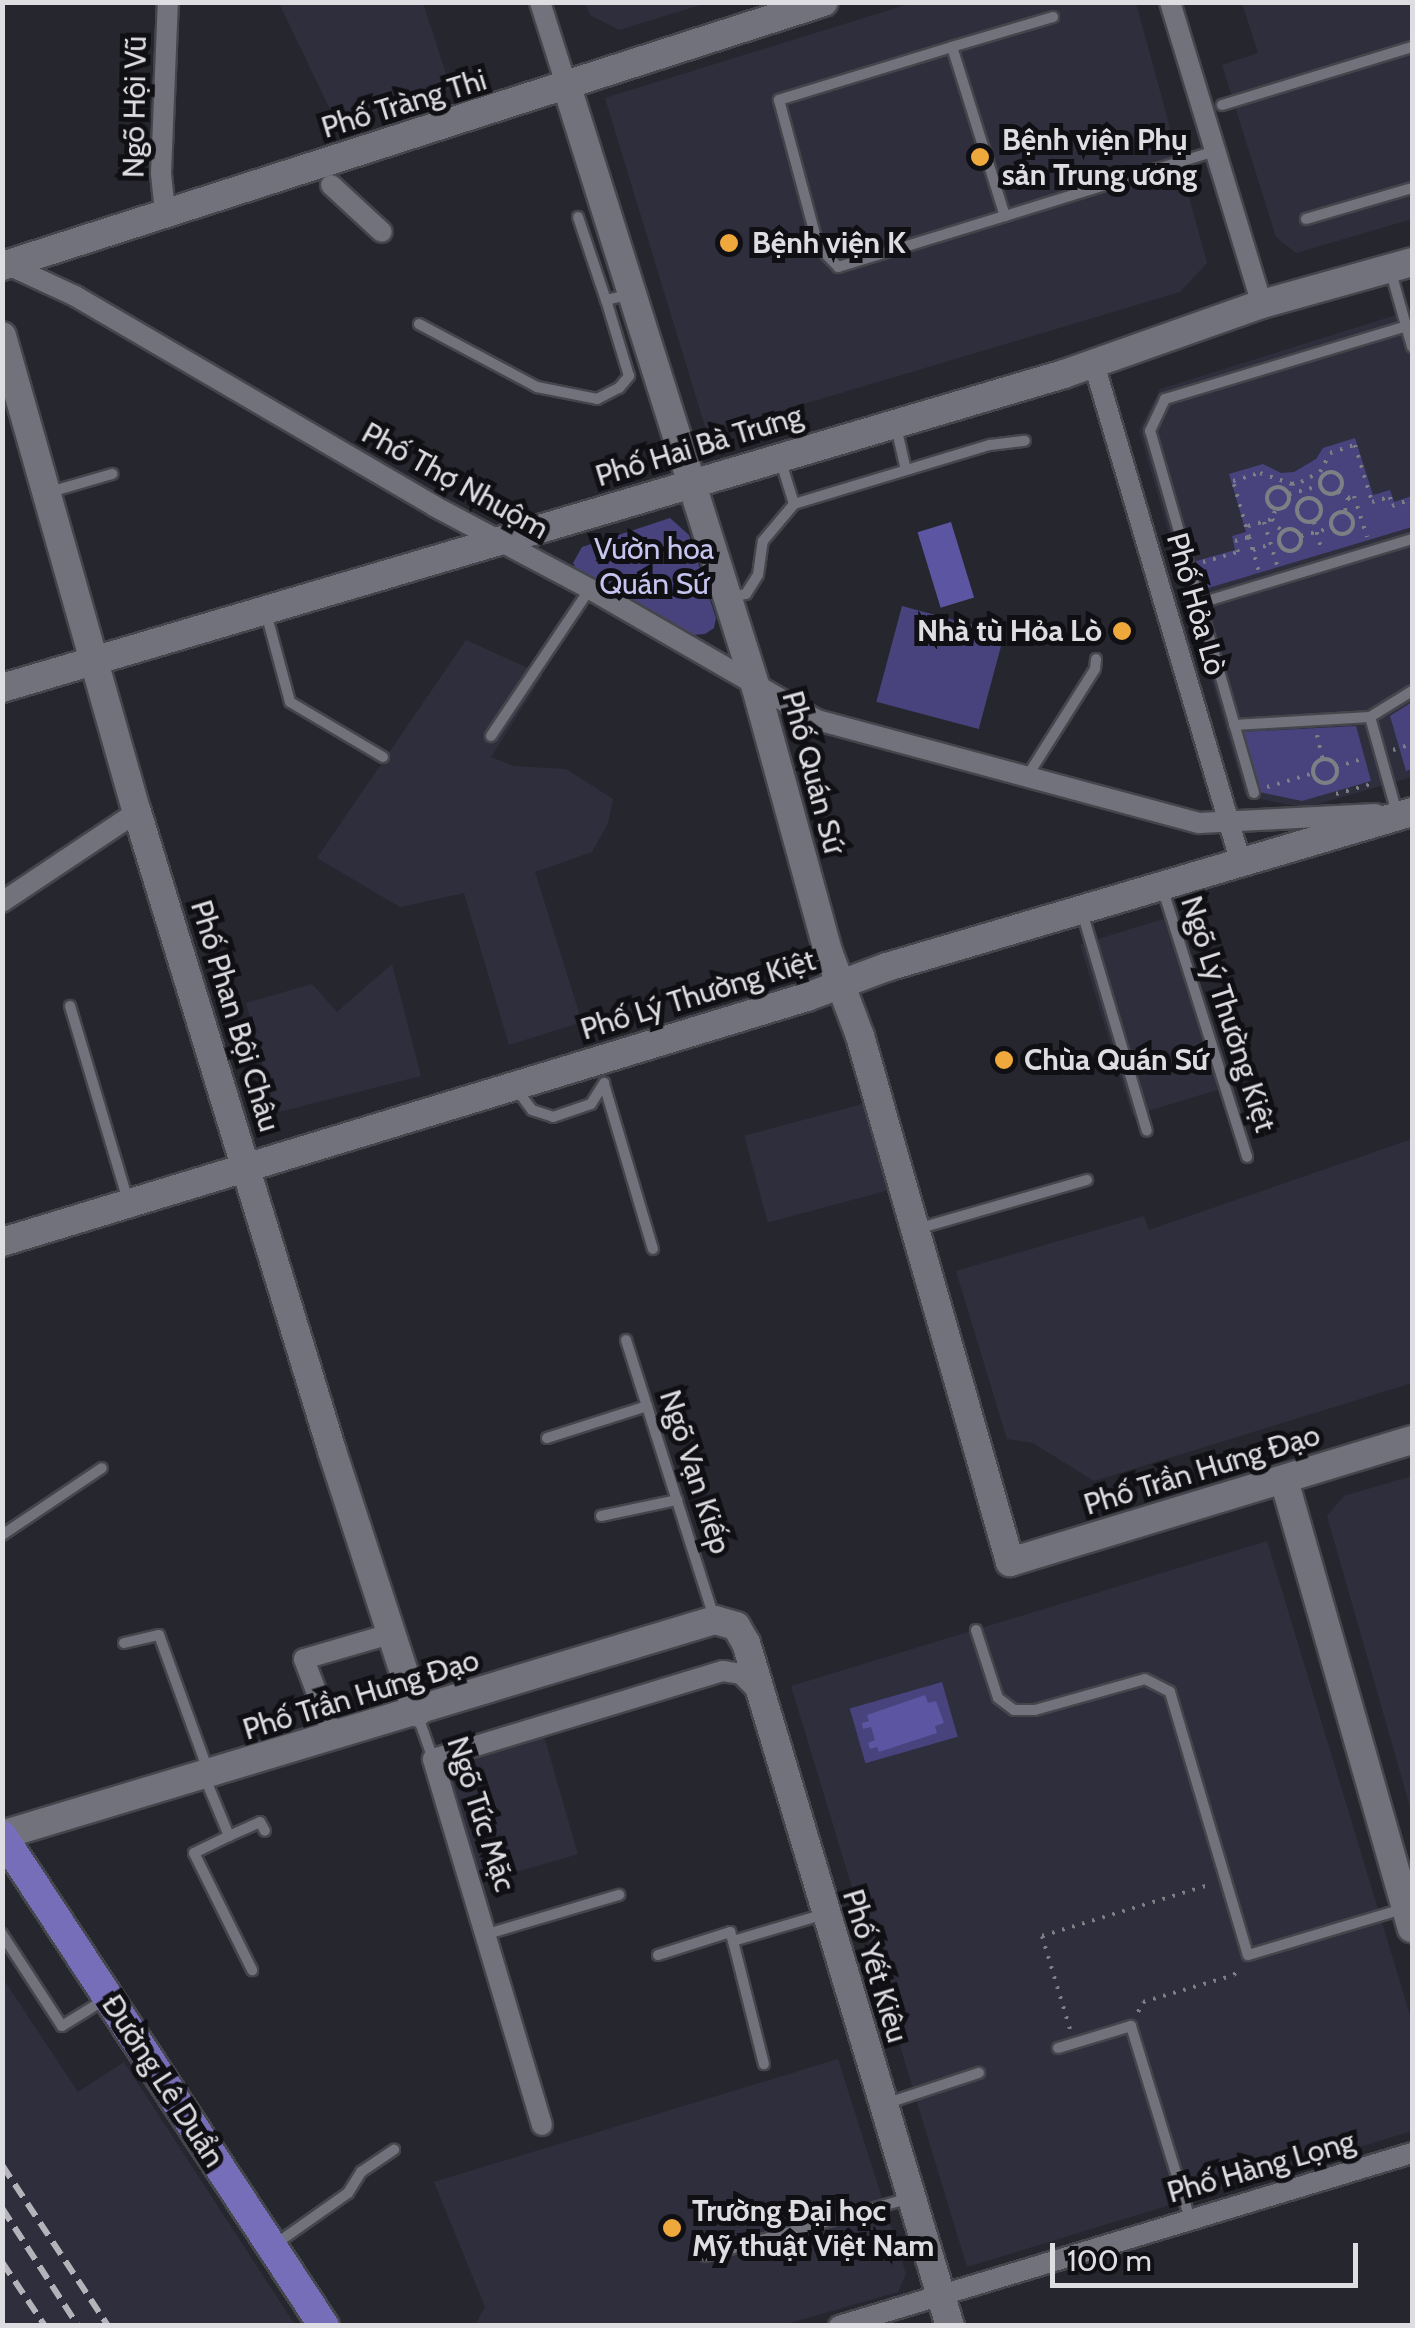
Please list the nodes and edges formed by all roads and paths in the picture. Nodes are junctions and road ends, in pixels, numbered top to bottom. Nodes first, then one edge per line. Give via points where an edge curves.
1 (168, 2) edge
2 (540, 2) edge
3 (824, 2) edge
4 (1170, 2) edge
5 (1053, 17) dead end
6 (952, 46) junction
7 (1412, 47) edge
8 (566, 86) junction
9 (1222, 105) dead end
10 (1216, 150) junction
11 (330, 185) dead end
12 (1412, 188) edge
13 (165, 212) junction
14 (1005, 216) junction
15 (578, 217) dead end
16 (1306, 219) dead end
17 (382, 232) dead end
18 (5, 265) edge
19 (1401, 265) edge
20 (620, 297) junction
21 (1262, 304) junction
22 (419, 324) dead end
23 (1406, 326) junction
24 (2, 336) edge
25 (1412, 347) edge
26 (1094, 364) junction
27 (894, 422) junction
28 (1025, 441) dead end
29 (779, 455) junction
30 (906, 470) junction
31 (1322, 473) junction
32 (112, 474) dead end
33 (690, 482) junction
34 (1302, 482) junction
35 (1282, 484) junction
36 (1320, 485) junction
37 (1304, 490) junction
38 (49, 492) junction
39 (1338, 492) junction
40 (1289, 494) junction
41 (1348, 498) junction
42 (1306, 499) junction
43 (1412, 499) edge
44 (794, 504) junction
45 (1276, 508) junction
46 (1345, 512) junction
47 (1272, 519) junction
48 (1264, 522) junction
49 (1314, 522) junction
50 (1246, 526) junction
51 (1332, 527) junction
52 (1282, 532) junction
53 (1317, 532) junction
54 (1301, 536) junction
55 (1249, 537) junction
56 (500, 539) junction
57 (1412, 539) edge
58 (1270, 544) junction
59 (1253, 550) junction
60 (1371, 551) junction
61 (1326, 565) junction
62 (1189, 566) junction
63 (1281, 579) junction
64 (1263, 584) junction
65 (590, 589) junction
66 (727, 598) junction
67 (1200, 603) junction
68 (266, 612) junction
69 (1096, 659) dead end
70 (95, 661) junction
71 (2, 688) edge
72 (756, 688) junction
73 (1412, 692) edge
74 (1370, 718) junction
75 (1313, 720) junction
76 (1234, 724) junction
77 (491, 736) dead end
78 (1380, 754) junction
79 (383, 757) dead end
80 (1322, 760) junction
81 (1336, 767) junction
82 (1314, 774) junction
83 (1028, 775) junction
84 (1387, 779) junction
85 (1329, 782) junction
86 (1254, 792) joint
87 (137, 812) junction
88 (1407, 816) edge
89 (1229, 822) junction
90 (1240, 860) junction
91 (1161, 886) junction
92 (2, 902) edge
93 (1082, 911) junction
94 (840, 985) junction
95 (70, 1006) dead end
96 (602, 1072) junction
97 (515, 1084) junction
98 (1147, 1131) dead end
99 (1247, 1158) dead end
100 (247, 1165) junction
101 (1087, 1180) dead end
102 (128, 1202) junction
103 (916, 1230) junction
104 (2, 1242) edge
105 (652, 1249) dead end
106 (626, 1340) dead end
107 (647, 1406) junction
108 (547, 1438) dead end
109 (1412, 1440) edge
110 (102, 1468) dead end
111 (1284, 1480) junction
112 (677, 1500) junction
113 (601, 1516) dead end
114 (2, 1536) edge
115 (1010, 1562) joint
116 (726, 1623) junction
117 (976, 1630) dead end
118 (390, 1634) junction
119 (124, 1644) dead end
120 (761, 1697) junction
121 (417, 1713) junction
122 (328, 1720) dead end
123 (432, 1759) junction
124 (207, 1776) junction
125 (265, 1831) dead end
126 (2, 1836) edge
127 (229, 1836) junction
128 (1226, 1880) junction
129 (619, 1895) dead end
130 (826, 1914) junction
131 (1410, 1918) edge
132 (2, 1934) edge
133 (487, 1934) junction
134 (733, 1941) junction
135 (658, 1954) dead end
136 (1248, 1955) junction
137 (252, 1970) dead end
138 (108, 1997) junction
139 (1131, 2026) junction
140 (1074, 2044) junction
141 (1058, 2048) dead end
142 (764, 2064) dead end
143 (979, 2073) dead end
144 (884, 2104) junction
145 (542, 2125) dead end
146 (394, 2150) dead end
147 (1412, 2153) edge
148 (911, 2198) junction
149 (1190, 2219) junction
150 (272, 2246) junction
151 (705, 2256) dead end
152 (940, 2293) junction
153 (324, 2326) edge
154 (839, 2326) edge
155 (950, 2326) edge

1 - 13 street, Ngõ Hội Vũ
2 - 8 street, Phố Quán Sứ
3 - 8 street, Phố Tràng Thi
4 - 10 street
5 - 6 lane
6 - 14 lane
6 - 14 lane via 779,100 818,246 838,267
7 - 9 lane
8 - 13 street, Phố Tràng Thi
8 - 20 street, Phố Quán Sứ
10 - 14 lane
10 - 21 street
11 - 17 street
12 - 16 lane
13 - 18 street, Phố Tràng Thi
15 - 20 lane
18 - 56 street, Phố Thợ Nhuộm via 74,296
19 - 21 street, Phố Hai Bà Trưng
19 - 23 lane
20 - 22 lane via 629,376 597,399 536,387
20 - 33 street, Phố Quán Sứ
21 - 26 street, Phố Hai Bà Trưng
23 - 25 lane
23 - 62 lane via 1164,399 1150,432
24 - 38 street, Phố Phan Bội Châu
26 - 27 street, Phố Hai Bà Trưng
26 - 89 street, Phố Hỏa Lò
27 - 29 street, Phố Hai Bà Trưng
27 - 30 lane
28 - 30 lane via 990,444
29 - 33 street, Phố Hai Bà Trưng
29 - 44 lane
30 - 44 lane
31 - 34 path
31 - 36 path
31 - 39 path via 1340,476
31 - 43 path via 1330,453 1355,445 1372,502 1390,497 1392,506
32 - 38 lane
33 - 56 street, Phố Hai Bà Trưng
33 - 66 street, Phố Quán Sứ
34 - 35 path
34 - 37 path
35 - 40 path
35 - 45 path via 1267,497
35 - 50 path via 1260,472 1233,481
36 - 37 path
36 - 39 path
37 - 40 path
37 - 42 path
38 - 70 street, Phố Phan Bội Châu
39 - 41 path
40 - 45 path via 1287,505
41 - 46 path
41 - 60 path via 1354,496
42 - 49 path via 1322,508
42 - 49 path via 1298,514
44 - 66 lane via 763,541 758,575 746,594
45 - 47 path
46 - 51 path via 1334,516
46 - 51 path via 1353,520 1351,530 1338,534
47 - 48 path
47 - 52 path
48 - 50 path
48 - 58 path
49 - 53 path
50 - 55 path
51 - 53 path
52 - 54 path via 1293,529
52 - 54 path via 1279,542 1290,551
53 - 54 path
53 - 61 path
55 - 59 path
55 - 62 path via 1235,541 1238,552
56 - 65 street, Phố Thợ Nhuộm
56 - 68 street, Phố Hai Bà Trưng
57 - 60 lane
58 - 59 path
58 - 63 path
59 - 64 path
60 - 61 lane
61 - 63 lane
62 - 67 lane
63 - 64 lane
64 - 67 lane
65 - 72 street, Phố Thợ Nhuộm
65 - 77 lane
66 - 72 street, Phố Quán Sứ
67 - 76 lane
68 - 70 street, Phố Hai Bà Trưng
68 - 79 lane via 290,702
69 - 83 lane
70 - 71 street, Phố Hai Bà Trưng
70 - 87 street, Phố Phan Bội Châu
72 - 83 street, Phố Thợ Nhuộm via 818,720
72 - 94 street, Phố Quán Sứ
73 - 74 lane
74 - 75 lane
74 - 78 lane
75 - 76 lane
75 - 80 path
76 - 86 lane
78 - 81 path
78 - 84 lane
80 - 81 path
80 - 82 path
81 - 85 path
82 - 85 path
82 - 86 path
83 - 89 street, Phố Thợ Nhuộm via 1199,823
84 - 85 path via 1333,795
84 - 88 lane
87 - 92 street
87 - 100 street, Phố Phan Bội Châu
88 - 89 street, Phố Thợ Nhuộm
88 - 90 street, Phố Lý Thường Kiệt
89 - 90 street, Phố Hỏa Lò
90 - 91 street, Phố Lý Thường Kiệt
91 - 93 street, Phố Lý Thường Kiệt
91 - 99 lane, Ngõ Lý Thường Kiệt
93 - 94 street, Phố Lý Thường Kiệt
93 - 98 lane
94 - 96 street, Phố Lý Thường Kiệt
94 - 103 street, Phố Quán Sứ
95 - 102 lane
96 - 97 street, Phố Lý Thường Kiệt
96 - 97 lane via 591,1104 553,1117 526,1106
96 - 105 lane
97 - 100 street, Phố Lý Thường Kiệt
100 - 102 street, Phố Lý Thường Kiệt
100 - 118 street, Phố Phan Bội Châu
101 - 103 lane
102 - 104 street, Phố Lý Thường Kiệt
103 - 115 street, Phố Quán Sứ
106 - 107 lane, Ngõ Vạn Kiếp
107 - 108 lane
107 - 112 lane, Ngõ Vạn Kiếp
109 - 111 street, Phố Trần Hưng Đạo
110 - 114 lane
111 - 115 street, Phố Trần Hưng Đạo
111 - 131 street
112 - 113 lane
112 - 116 lane, Ngõ Vạn Kiếp
116 - 120 street, Phố Yết Kiêu
116 - 121 street, Phố Trần Hưng Đạo
117 - 128 lane via 998,1698 1014,1710 1035,1710 1136,1680 1163,1685 1174,1700
118 - 121 street, Phố Phan Bội Châu
118 - 122 street via 304,1659
119 - 124 lane via 159,1634
120 - 123 street via 741,1674 723,1672
120 - 130 street, Phố Yết Kiêu
121 - 123 lane, Ngõ Tức Mặc
121 - 124 street, Phố Trần Hưng Đạo
123 - 133 street, Ngõ Tức Mặc
124 - 126 street, Phố Trần Hưng Đạo
124 - 127 lane
125 - 127 lane via 260,1822
126 - 138 main road, Đường Lê Duẩn
127 - 137 lane via 194,1854
128 - 136 lane
128 - 140 path via 1042,1936
129 - 133 lane, Ngõ Tức Mặc
130 - 134 lane
130 - 144 street, Phố Yết Kiêu
131 - 136 lane
132 - 138 lane via 62,2026
133 - 145 street, Ngõ Tức Mặc
134 - 135 lane via 730,1932
134 - 142 lane
136 - 139 path via 1234,1976 1143,2002
138 - 150 main road, Đường Lê Duẩn
139 - 140 lane
139 - 149 lane
140 - 141 lane
143 - 144 lane
144 - 148 street, Phố Yết Kiêu
146 - 150 lane
147 - 149 street, Phố Hàng Lọng
148 - 151 lane
148 - 152 street, Phố Yết Kiêu
149 - 152 street, Phố Hàng Lọng
150 - 153 main road, Đường Lê Duẩn
152 - 154 street, Phố Hàng Lọng
152 - 155 street, Phố Yết Kiêu

